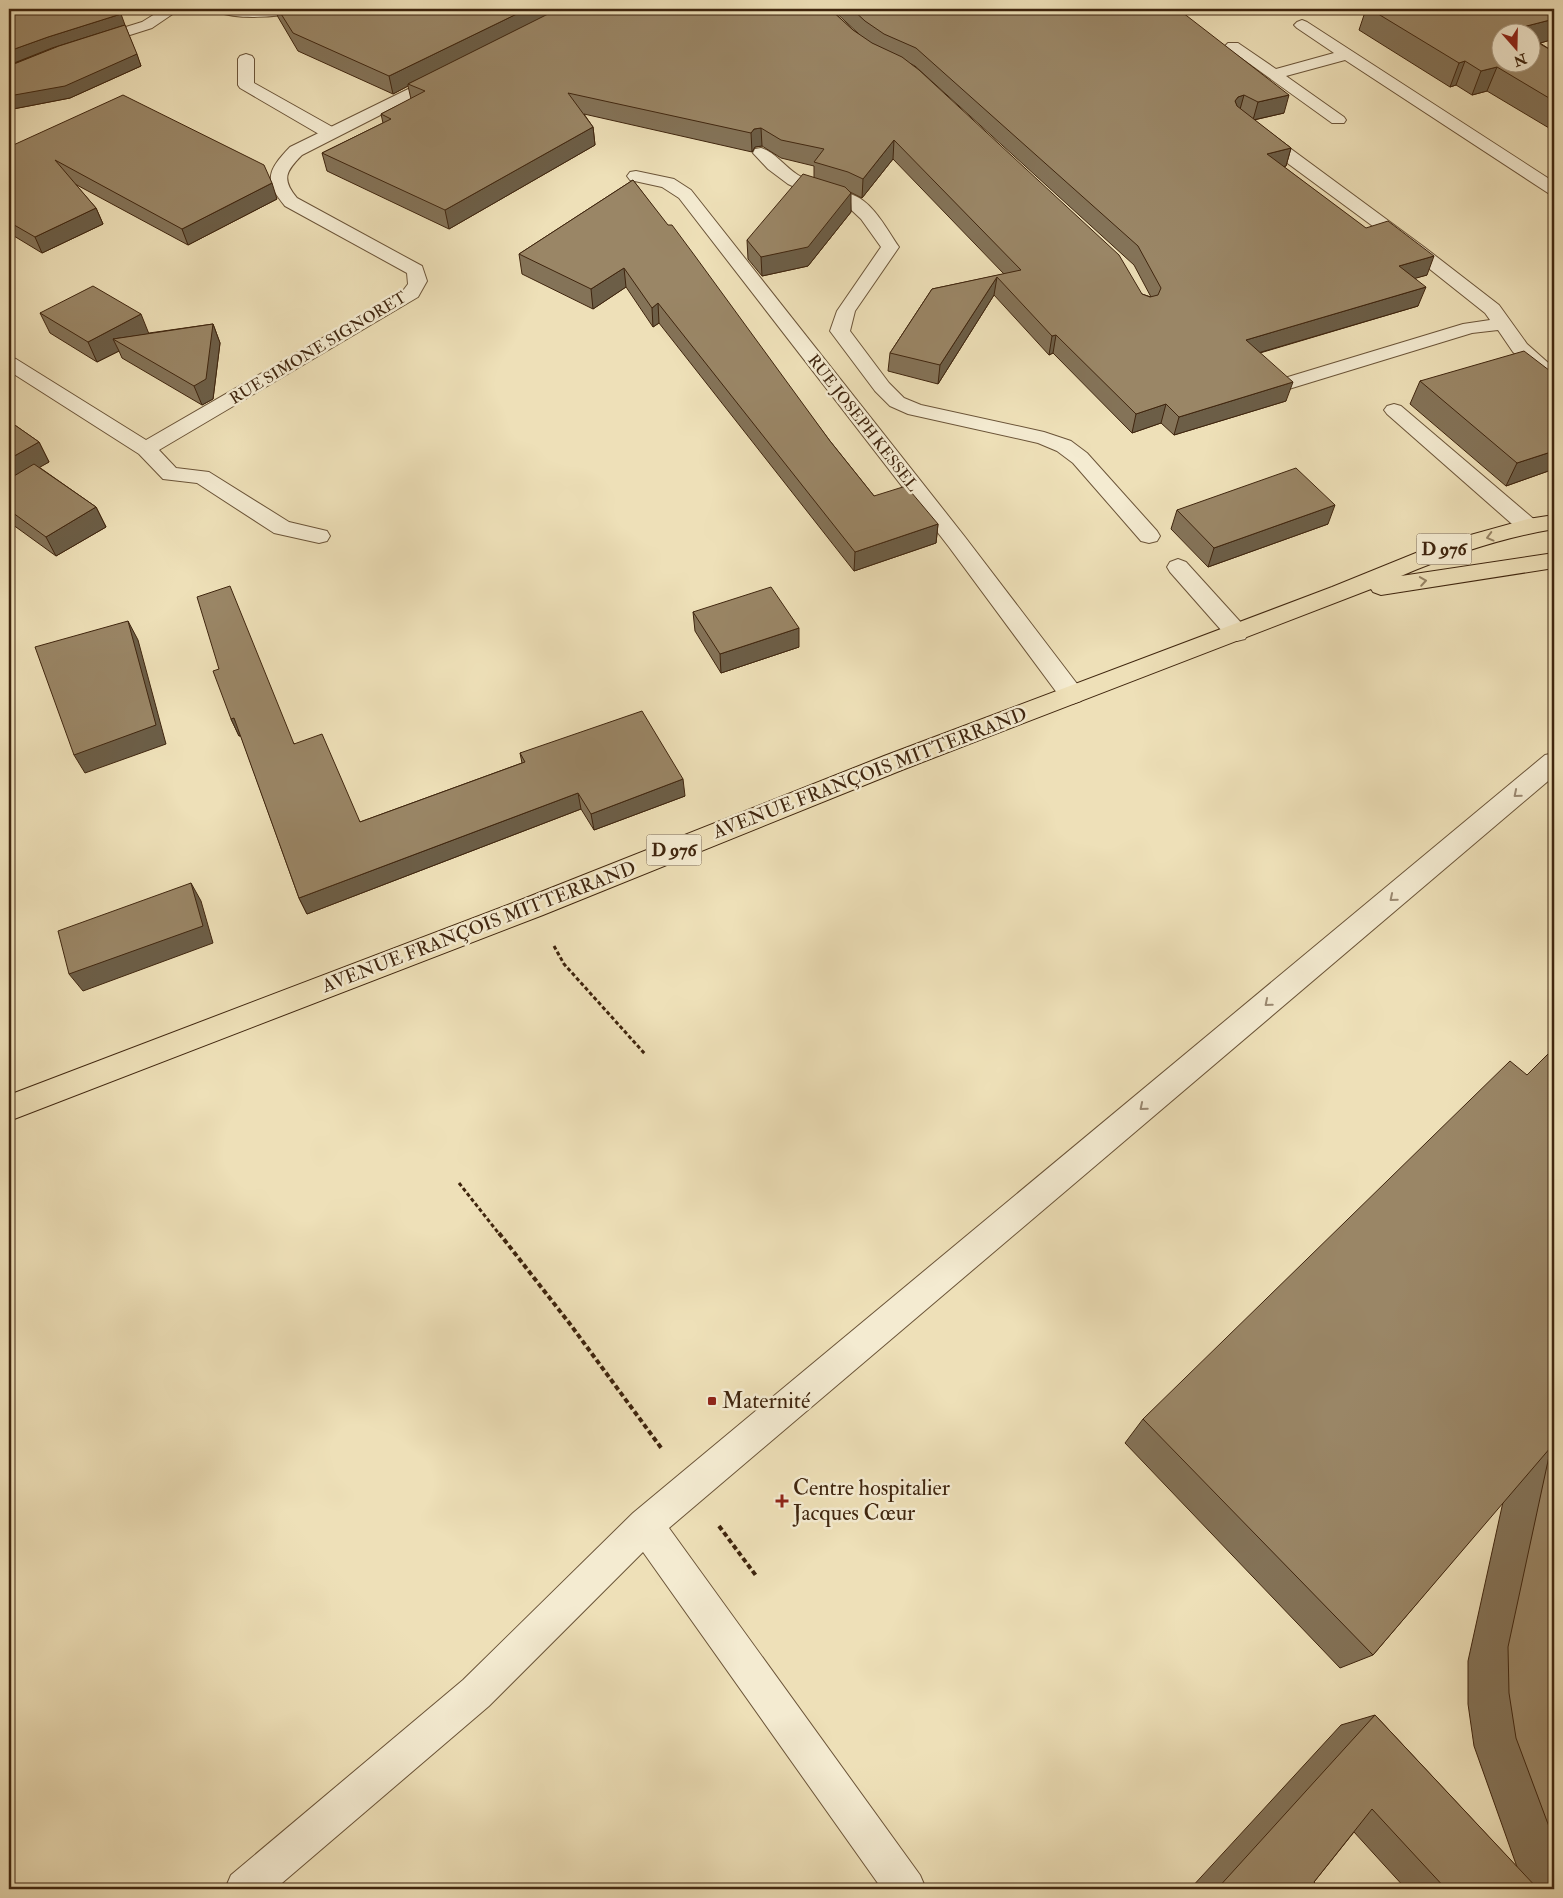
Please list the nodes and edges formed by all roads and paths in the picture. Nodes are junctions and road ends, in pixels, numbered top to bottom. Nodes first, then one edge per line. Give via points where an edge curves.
1 (173, 9) edge
2 (223, 9) edge
3 (293, 9) edge
4 (1302, 25) dead end
5 (1233, 46) dead end
6 (76, 47) edge
7 (1348, 54) junction
8 (246, 59) dead end
9 (454, 71) edge
10 (1273, 74) junction
11 (1240, 120) edge
12 (1338, 120) dead end
13 (330, 133) junction
14 (761, 153) edge
15 (636, 176) dead end
16 (1554, 189) edge
17 (1501, 324) junction
18 (9, 363) edge
19 (1554, 378) edge
20 (1285, 384) edge
21 (1394, 410) dead end
22 (146, 449) junction
23 (1554, 522) edge
24 (1528, 526) junction
25 (319, 536) dead end
26 (1148, 536) dead end
27 (1554, 561) edge
28 (1178, 567) dead end
29 (1340, 593) junction
30 (1237, 632) junction
31 (1072, 694) junction
32 (1554, 762) edge
33 (564, 964) dead end
34 (645, 1054) dead end
35 (9, 1108) edge
36 (459, 1183) dead end
37 (690, 1486) junction
38 (645, 1525) junction
39 (757, 1576) dead end
40 (245, 1889) edge
41 (906, 1889) edge

1 - 6 street via 147,25
2 - 3 street via 280,12
4 - 7 street
5 - 10 street
7 - 10 street
7 - 16 street
8 - 13 street via 246,85
9 - 13 street, RUE SIMONE SIGNORET
10 - 12 street
11 - 17 street via 1418,251 1492,310
13 - 22 street, RUE SIMONE SIGNORET via 296,151 282,165 277,177 280,190 291,202 415,270 417,288 409,296
14 - 26 street via 778,171 795,182 849,199 859,206 890,247 846,311 840,331 897,402 915,410 1044,438 1064,446 1080,458
15 - 31 street, RUE JOSEPH KESSEL via 668,183 684,194
17 - 19 street via 1520,348
17 - 20 street via 1470,328
18 - 22 street
21 - 24 street
22 - 25 street via 170,474 202,477 282,528
23 - 24 main road, AVENUE FRANÇOIS MITTERRAND / D 976
24 -> 29 main road, AVENUE FRANÇOIS MITTERRAND / D 976 via 1446,549
29 -> 27 main road, AVENUE FRANÇOIS MITTERRAND / D 976
28 - 30 street
29 - 30 main road, AVENUE FRANÇOIS MITTERRAND / D 976
30 - 31 main road, AVENUE FRANÇOIS MITTERRAND / D 976
31 - 35 main road, AVENUE FRANÇOIS MITTERRAND / D 976 via 893,762 533,907
32 -> 37 street
33 - 34 path
36 - 37 path via 570,1324
37 - 38 street
37 - 39 path
38 - 40 street via 476,1693
38 - 41 street

